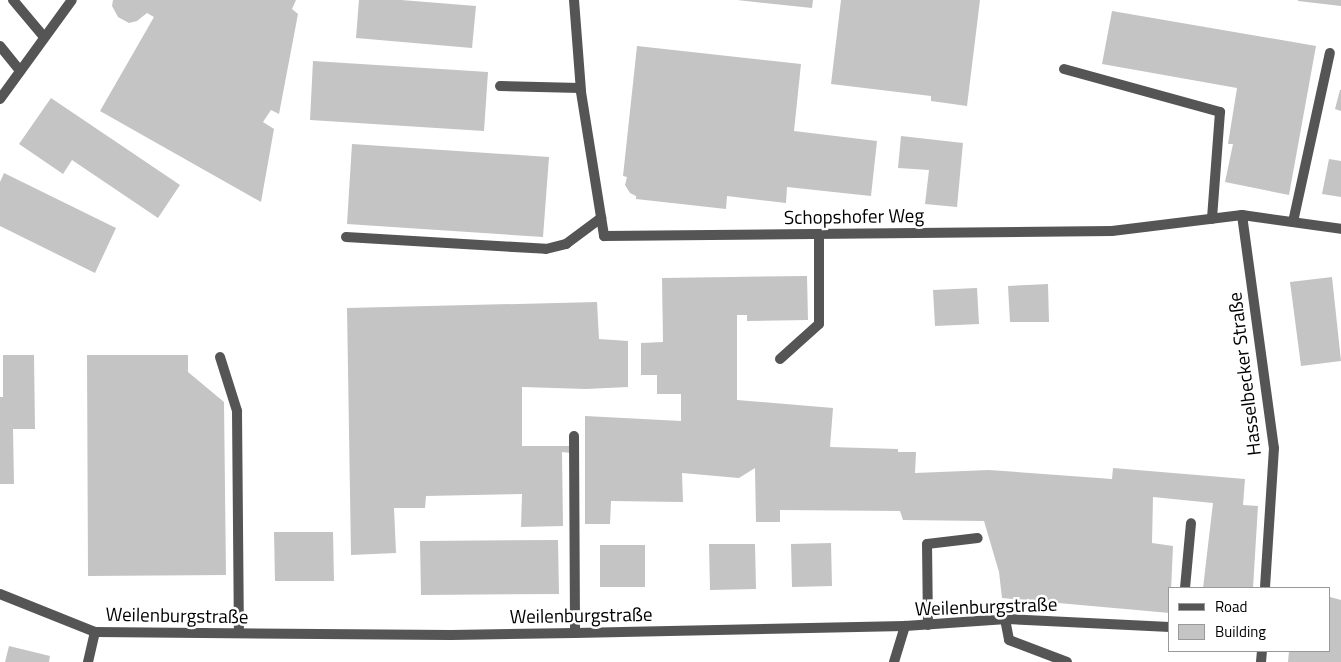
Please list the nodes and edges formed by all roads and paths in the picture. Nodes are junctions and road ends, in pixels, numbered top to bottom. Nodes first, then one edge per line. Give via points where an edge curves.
1 (13, 0) edge
2 (72, 0) edge
3 (574, 0) edge
4 (44, 38) junction
5 (0, 46) edge
6 (1330, 53) dead end
7 (1064, 69) dead end
8 (20, 71) junction
9 (500, 86) dead end
10 (580, 88) junction
11 (0, 99) edge
12 (1242, 215) junction
13 (601, 218) junction
14 (1212, 219) junction
15 (1293, 222) junction
16 (1341, 229) edge
17 (819, 234) junction
18 (346, 237) dead end
19 (220, 357) dead end
20 (780, 359) dead end
21 (574, 436) dead end
22 (1191, 523) dead end
23 (978, 538) dead end
24 (1185, 587) edge
25 (1265, 587) edge
26 (0, 594) edge
27 (1005, 619) junction
28 (928, 625) junction
29 (905, 626) junction
30 (1168, 627) edge
31 (95, 632) junction
32 (575, 633) junction
33 (239, 634) junction
34 (88, 662) edge
35 (894, 662) edge
36 (1067, 662) edge

1 - 4 street
2 - 4 street
3 - 10 street, Schopshofer Weg
4 - 8 street
5 - 8 street
6 - 15 street
7 - 14 street via 1220,112
8 - 11 street
9 - 10 street
10 - 13 street, Schopshofer Weg
12 - 14 street, Schopshofer Weg
12 - 15 street, Schopshofer Weg
12 - 25 street, Hasselbecker Straße via 1274,448
13 - 17 street, Schopshofer Weg via 604,236
13 - 18 street via 566,244 546,250
14 - 17 street, Schopshofer Weg via 1112,231
15 - 16 street, Schopshofer Weg
17 - 20 street via 819,324
19 - 33 street via 237,411
21 - 32 street
22 - 24 street
23 - 28 street via 928,544
26 - 31 street, Weilenburgstraße
27 - 28 street, Weilenburgstraße
27 - 30 street, Weilenburgstraße
27 - 36 street via 1009,640
28 - 29 street, Weilenburgstraße
29 - 32 street, Weilenburgstraße
29 - 35 street
31 - 33 street, Weilenburgstraße
31 - 34 street
32 - 33 street, Weilenburgstraße

